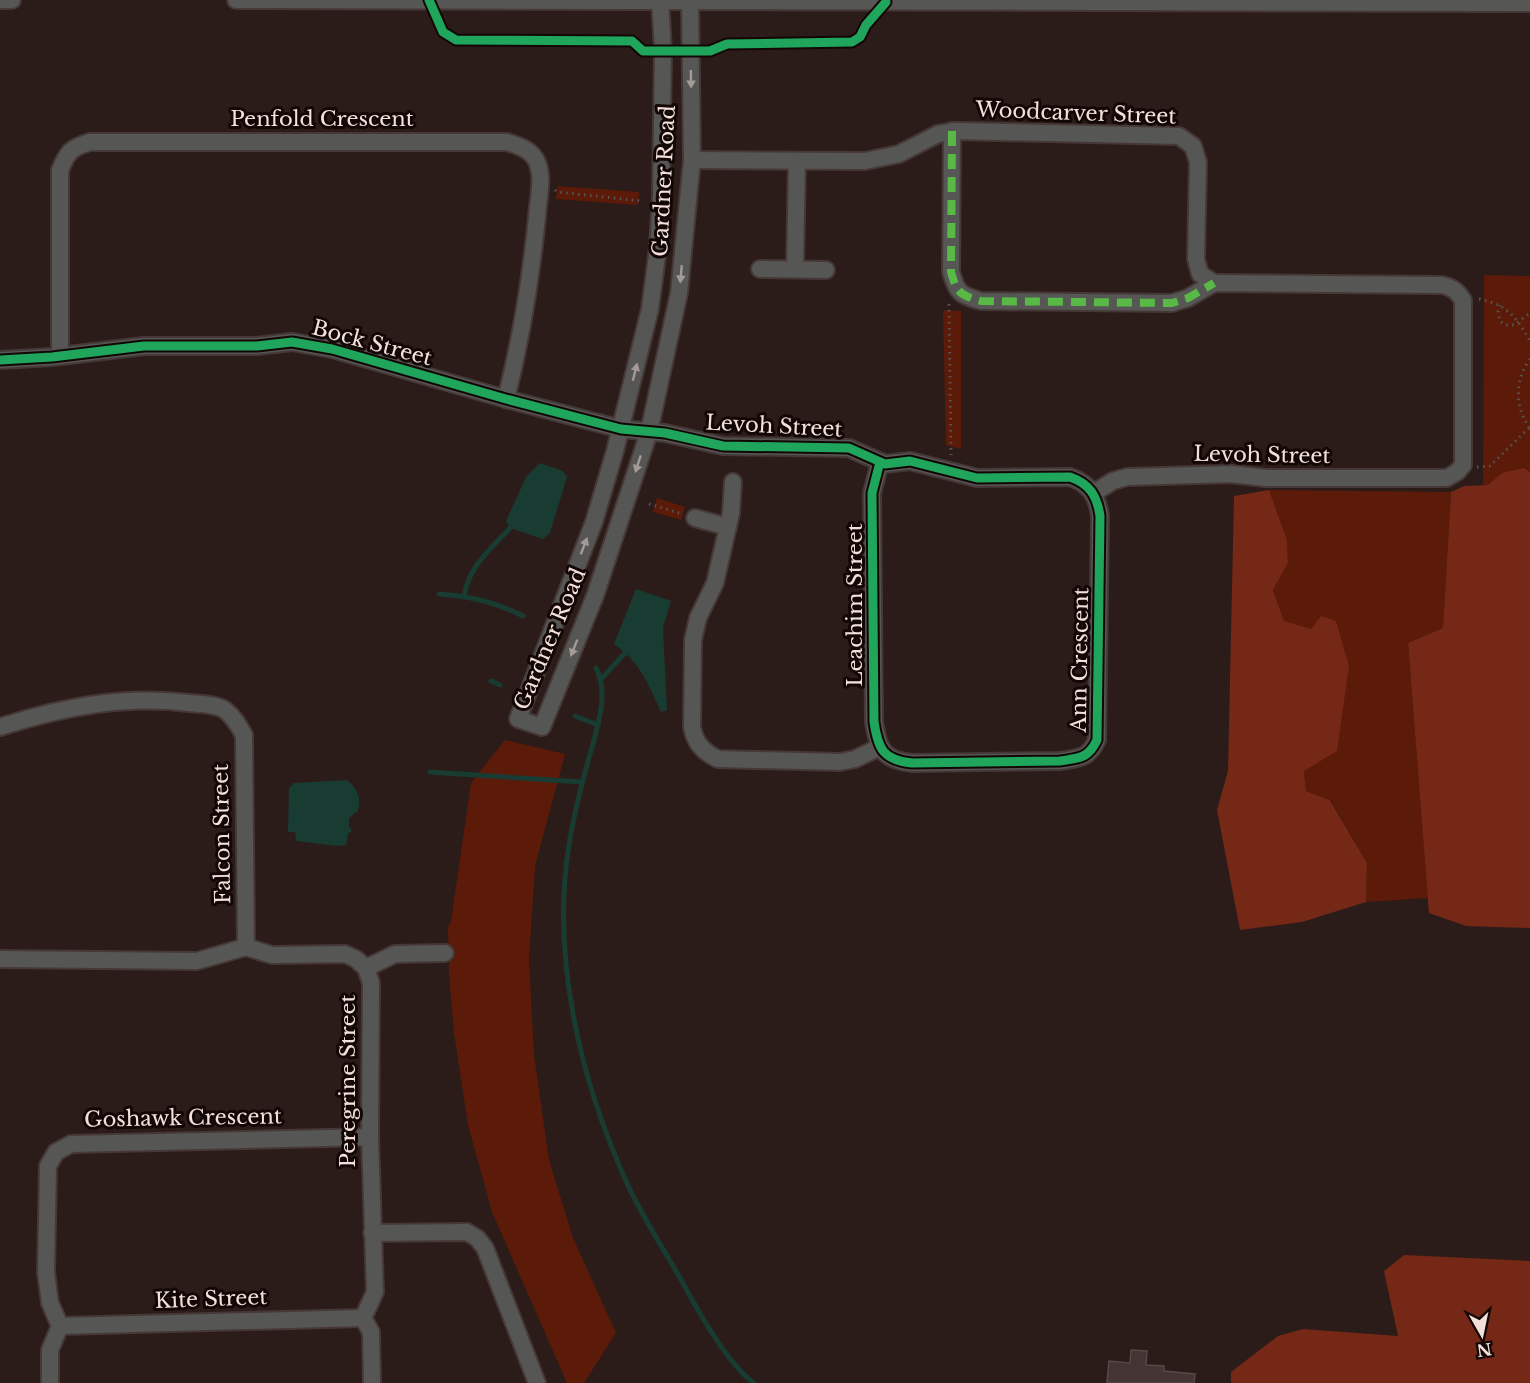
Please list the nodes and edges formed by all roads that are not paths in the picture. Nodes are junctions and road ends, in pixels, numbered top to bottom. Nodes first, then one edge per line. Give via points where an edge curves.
1 (0, 0) edge
2 (12, 0) edge
3 (237, 0) edge
4 (660, 0) edge
5 (690, 1) edge
6 (1530, 3) edge
7 (952, 132) junction
8 (692, 160) junction
9 (797, 161) junction
10 (760, 269) dead end
11 (795, 269) junction
12 (826, 270) dead end
13 (1214, 283) junction
14 (60, 356) junction
15 (0, 360) edge
16 (506, 399) junction
17 (621, 429) junction
18 (649, 432) junction
19 (880, 462) junction
20 (733, 482) dead end
21 (1094, 494) junction
22 (695, 518) road end
23 (728, 527) junction
24 (0, 727) edge
25 (880, 747) junction
26 (246, 947) junction
27 (445, 953) dead end
28 (0, 959) edge
29 (366, 968) junction
30 (370, 1137) junction
31 (372, 1233) junction
32 (363, 1318) junction
33 (60, 1326) junction
34 (50, 1383) edge
35 (372, 1383) edge
36 (537, 1383) edge

1 - 2 street
3 - 4 street
4 - 5 street
17 -> 4 street, Gardner Road via 650,309 658,248 662,195
5 - 6 street
5 -> 8 street, Gardner Road
7 - 9 street, Woodcarver Street via 938,134 899,154 865,161
7 - 13 street, Woodcarver Street via 1179,135 1193,146 1198,162 1196,259 1200,274
7 - 13 street, Woodcarver Street via 951,272 962,296 981,302 1172,303
8 - 9 street, Woodcarver Street
8 -> 18 street, Gardner Road via 679,293
9 - 11 street
10 - 11 street
11 - 12 street
13 - 21 street, Levoh Street via 1450,286 1462,300 1463,465 1452,475 1437,479 1266,478 1231,474 1128,477 1113,481
14 - 15 street, Bock Street
14 - 16 street, Bock Street via 144,346 257,346 292,342 332,349
14 - 16 street, Penfold Crescent via 60,170 74,147 90,142 136,141 507,142 531,152 540,183 526,295
16 - 17 street, Bock Street
17 - 18 street, Levoh Street
18 -> 17 street, Gardner Road via 595,596 542,728 518,718 594,522
18 - 19 street, Levoh Street via 723,446 849,448
19 - 21 street, Levoh Street via 910,461 977,478 1070,477 1080,480
19 - 25 street, Leachim Street via 872,493 874,722
20 - 23 street
21 - 25 street, Ann Crescent via 1100,516 1097,740 1092,750 1082,758 1059,761 912,763 890,758
22 - 23 street
23 - 25 street via 715,583 698,618 693,640 692,727 699,746 718,759 840,762
24 - 26 street, Falcon Street via 95,703 140,699 223,709 244,735
26 - 28 street via 197,961
26 - 29 street, Peregrine Street via 272,955 345,954
27 - 29 street via 395,954
29 - 30 street, Peregrine Street via 371,983
30 - 31 street, Peregrine Street
30 - 33 street, Goshawk Crescent via 71,1143 56,1152 48,1166 46,1272 50,1303
31 - 32 street, Peregrine Street via 375,1292
31 - 36 street via 467,1232 477,1238 485,1248
32 - 33 street, Kite Street
32 - 35 street via 370,1332
33 - 34 street via 50,1350

